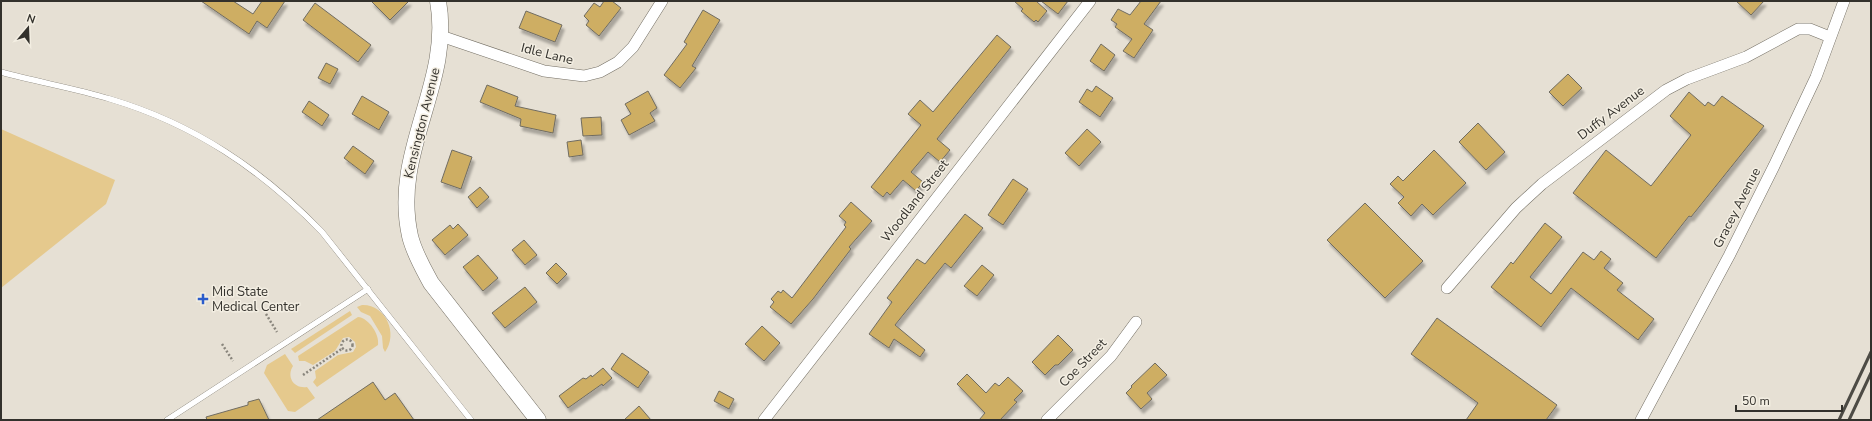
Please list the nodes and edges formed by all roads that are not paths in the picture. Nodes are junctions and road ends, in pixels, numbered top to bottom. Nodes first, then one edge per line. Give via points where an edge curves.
1 (438, 1) edge
2 (662, 1) edge
3 (1090, 1) edge
4 (1844, 1) edge
5 (441, 36) junction
6 (1830, 37) junction
7 (1, 72) edge
8 (1447, 288) dead end
9 (368, 289) junction
10 (1136, 322) dead end
11 (167, 420) edge
12 (471, 420) edge
13 (538, 420) edge
14 (764, 420) edge
15 (1047, 420) edge
16 (1641, 420) edge

1 - 5 main road, Kensington Avenue
2 - 5 street, Idle Lane via 645,30 618,62 600,72 584,76 544,71
3 - 14 street, Woodland Street
4 - 6 street, Gracey Avenue
5 - 13 main road, Kensington Avenue via 438,62 416,138 406,189 410,237 431,283
6 - 8 street, Duffy Avenue via 1810,29 1798,29 1746,57 1687,79 1666,90 1542,184 1516,208
6 - 16 street, Gracey Avenue via 1816,77 1774,166
7 - 9 lane via 109,98 205,138 236,158 298,207 322,232
9 - 11 lane
9 - 12 lane
10 - 15 street, Coe Street via 1111,356

